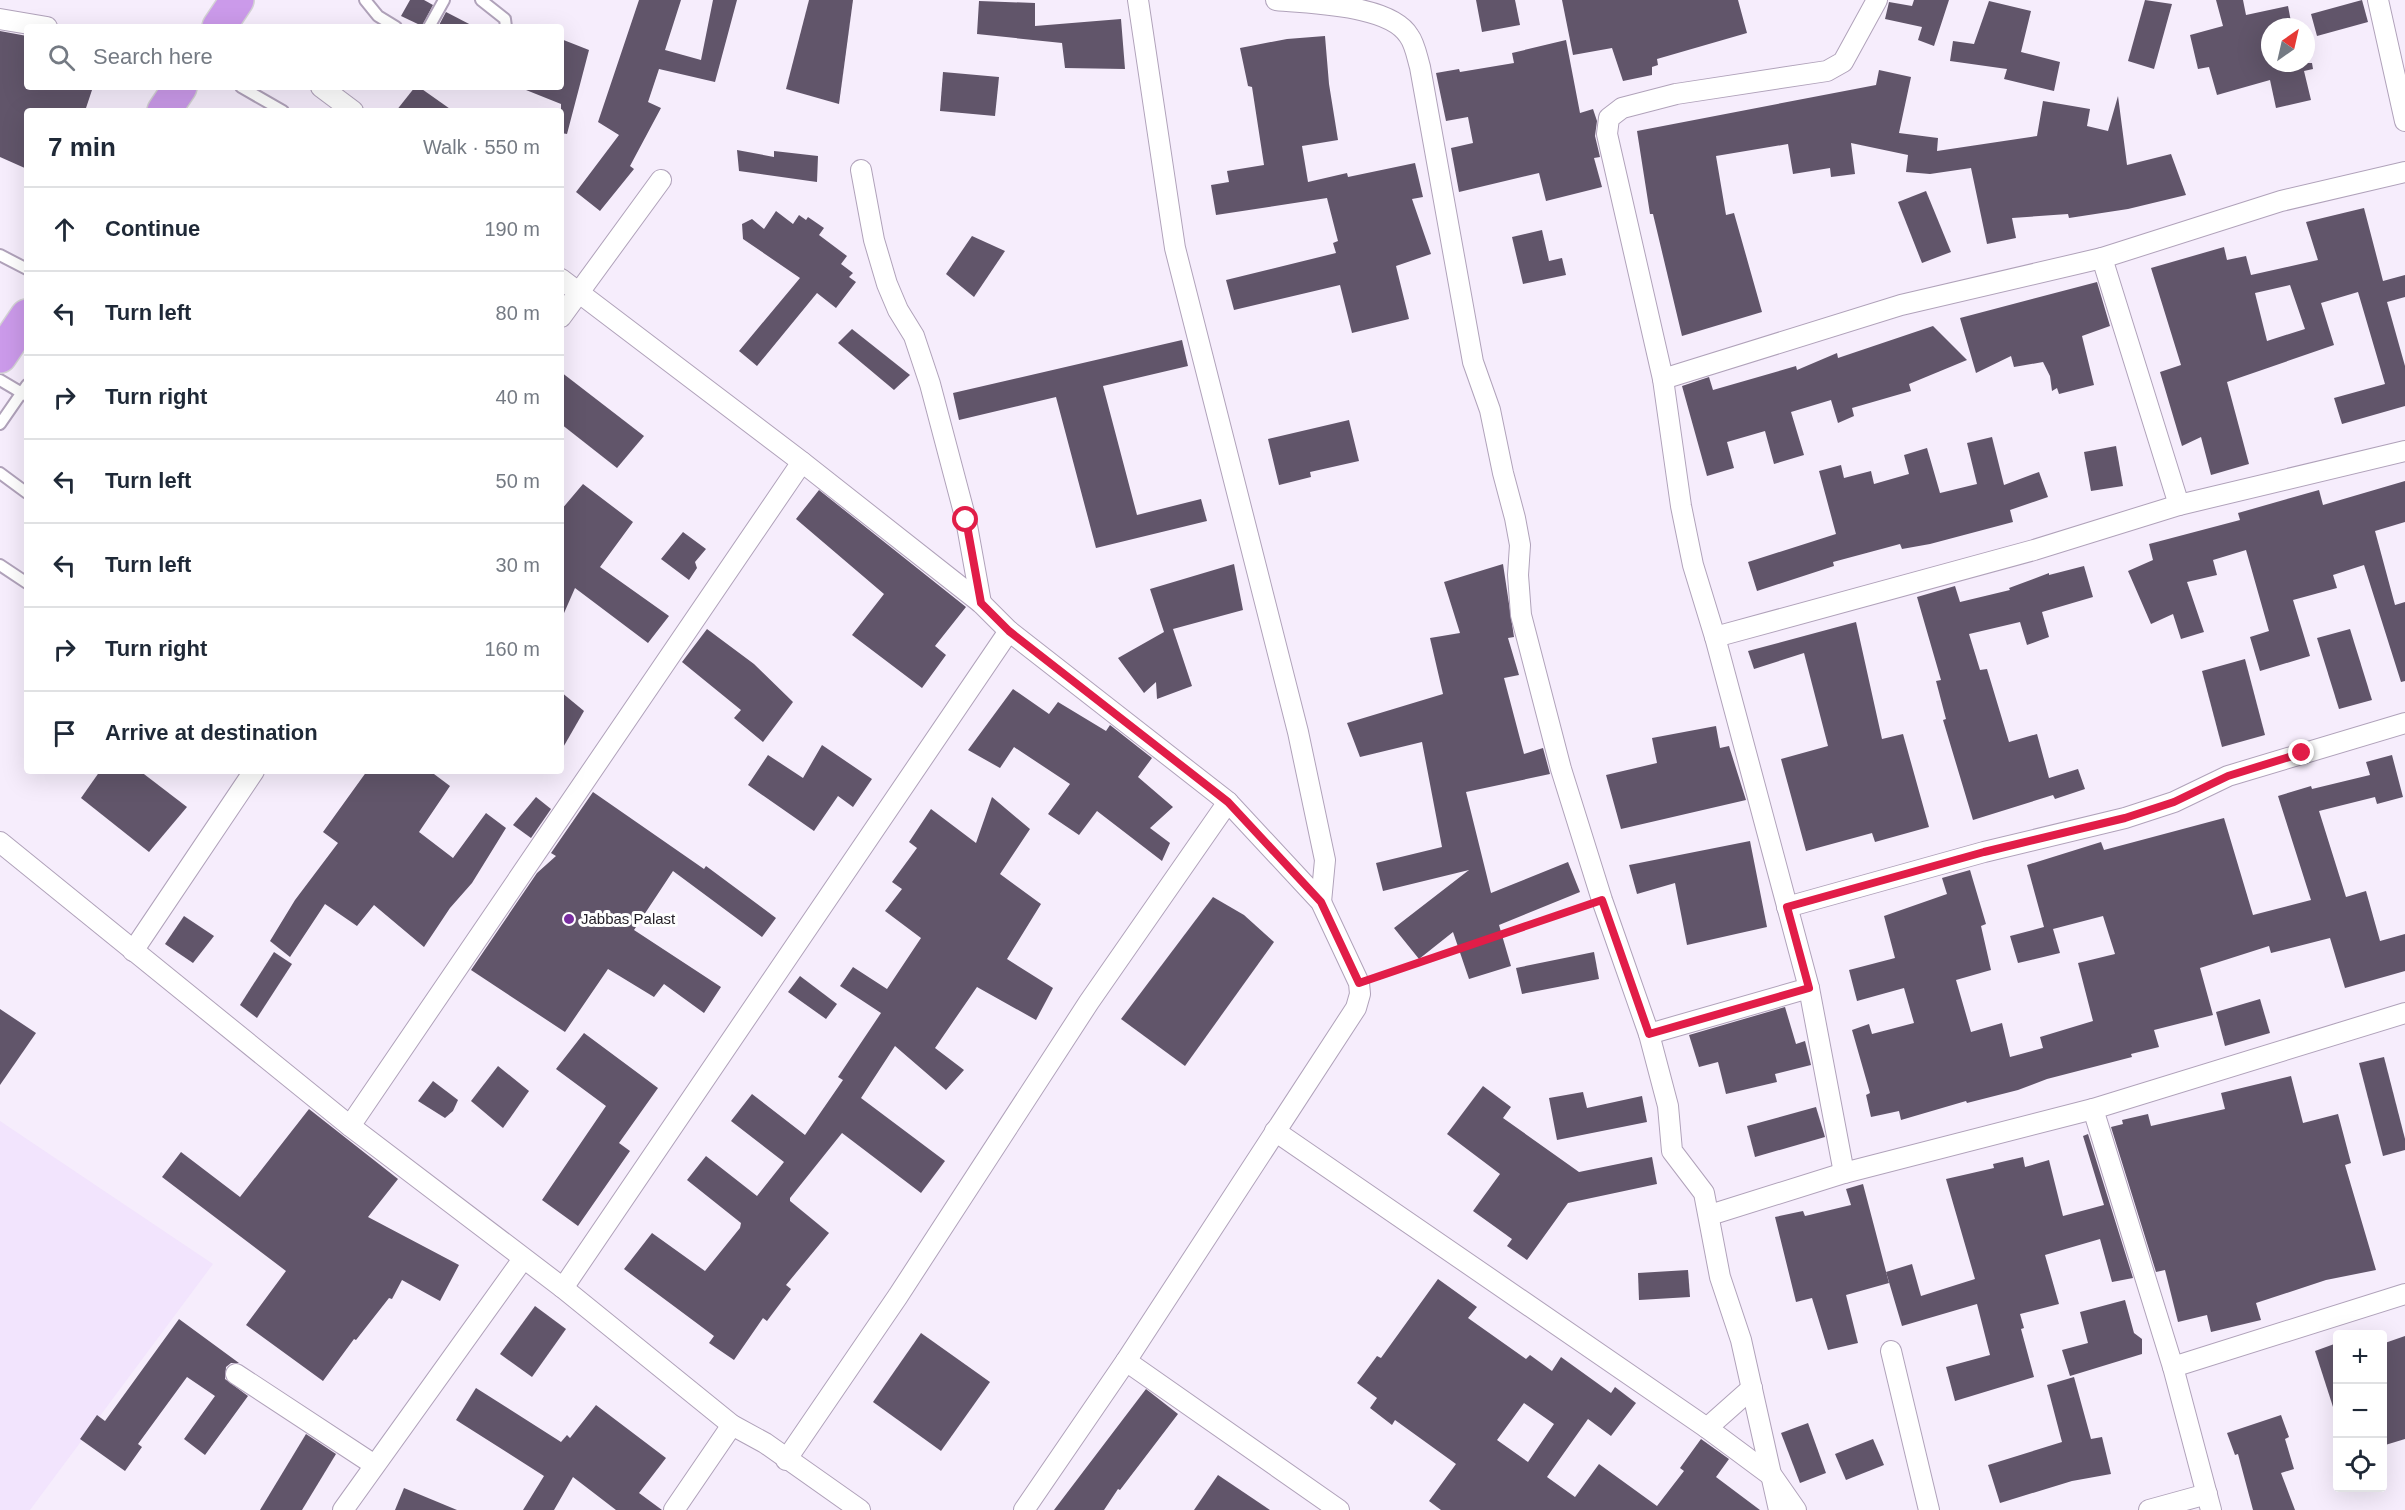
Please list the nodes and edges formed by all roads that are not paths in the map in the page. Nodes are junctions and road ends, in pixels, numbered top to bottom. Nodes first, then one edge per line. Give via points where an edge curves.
1 (365, 0) edge
2 (444, 0) edge
3 (481, 0) edge
4 (1138, 0) edge
5 (1276, 0) edge
6 (1876, 0) edge
7 (2379, 0) edge
8 (0, 19) edge
9 (29, 24) edge
10 (391, 24) edge
11 (431, 24) edge
12 (506, 24) edge
13 (178, 90) edge
14 (247, 90) edge
15 (325, 90) edge
16 (166, 108) edge
17 (279, 108) edge
18 (348, 108) edge
19 (2405, 121) edge
20 (861, 170) dead end
21 (2405, 171) edge
22 (662, 180) dead end
23 (0, 255) edge
24 (2102, 258) junction
25 (24, 267) edge
26 (564, 281) edge
27 (578, 293) junction
28 (564, 313) edge
29 (1663, 379) junction
30 (0, 380) edge
31 (24, 391) edge
32 (24, 392) edge
33 (0, 424) edge
34 (2405, 451) edge
35 (802, 462) junction
36 (0, 473) edge
37 (24, 491) edge
38 (2179, 505) junction
39 (0, 565) edge
40 (24, 581) edge
41 (981, 603) junction
42 (1009, 631) junction
43 (1715, 637) junction
44 (2405, 723) edge
45 (252, 774) edge
46 (1228, 802) junction
47 (0, 842) edge
48 (1321, 902) junction
49 (1787, 907) junction
50 (133, 951) junction
51 (1809, 988) junction
52 (2405, 1013) edge
53 (1649, 1034) junction
54 (2093, 1109) junction
55 (350, 1126) junction
56 (1275, 1131) junction
57 (1844, 1173) junction
58 (1710, 1215) junction
59 (522, 1259) junction
60 (563, 1288) junction
61 (2405, 1294) edge
62 (1891, 1351) dead end
63 (1126, 1361) junction
64 (2173, 1367) junction
65 (236, 1374) dead end
66 (1752, 1389) junction
67 (732, 1425) junction
68 (1707, 1428) junction
69 (786, 1460) junction
70 (373, 1464) junction
71 (1773, 1477) junction
72 (2209, 1502) edge
73 (343, 1510) edge
74 (674, 1510) edge
75 (860, 1510) edge
76 (1024, 1510) edge
77 (1339, 1510) edge
78 (1779, 1510) edge
79 (1796, 1510) edge
80 (1929, 1510) edge
81 (2149, 1510) edge

1 - 10 lane
2 - 11 lane
3 - 12 lane via 505,19
4 - 48 street via 1174,248 1298,732 1325,860
5 - 53 street via 1370,12 1392,20 1409,35 1420,67 1473,362 1490,410 1515,518 1520,545 1521,615 1561,769
6 - 29 street via 1843,62 1827,71 1676,94 1622,108 1609,118 1607,134
7 - 19 street
8 - 9 street
13 - 16 highway
14 - 17 lane
15 - 18 street
20 - 41 street via 887,284 914,336 930,384 966,520
21 - 24 street via 2281,201
22 - 27 street
23 - 25 lane
24 - 29 street via 1901,304
24 - 38 street
26 - 27 street
27 - 28 street
27 - 35 street
29 - 43 street via 1681,506 1693,565
30 - 31 lane
32 - 33 lane
34 - 38 street
35 - 41 street
35 - 55 street
36 - 37 lane
38 - 43 street via 2034,550
39 - 40 lane
41 - 42 street
42 - 46 street
42 - 60 street
43 - 49 street
44 - 49 street via 2228,776 2174,802 2125,818 1984,852
45 - 50 street
46 - 48 street
46 - 69 street via 1089,1002
47 - 50 street
48 - 56 street via 1359,983 1360,994 1356,1008
49 - 51 street
50 - 55 street
51 - 53 street
51 - 57 street
52 - 54 street
53 - 58 street via 1668,1106 1672,1151 1704,1193
54 - 57 street
54 - 64 street
55 - 59 street
56 - 63 street
56 - 68 street
57 - 58 street
58 - 66 street via 1720,1277
59 - 60 street
59 - 70 street
60 - 67 street
61 - 64 street
62 - 80 street
63 - 76 street
63 - 77 street
64 - 72 street
65 - 70 street
66 - 68 street
66 - 71 street
67 - 69 street
67 - 74 street
68 - 71 street
69 - 75 street
70 - 73 street
71 - 78 street
71 - 79 street
72 - 81 street

